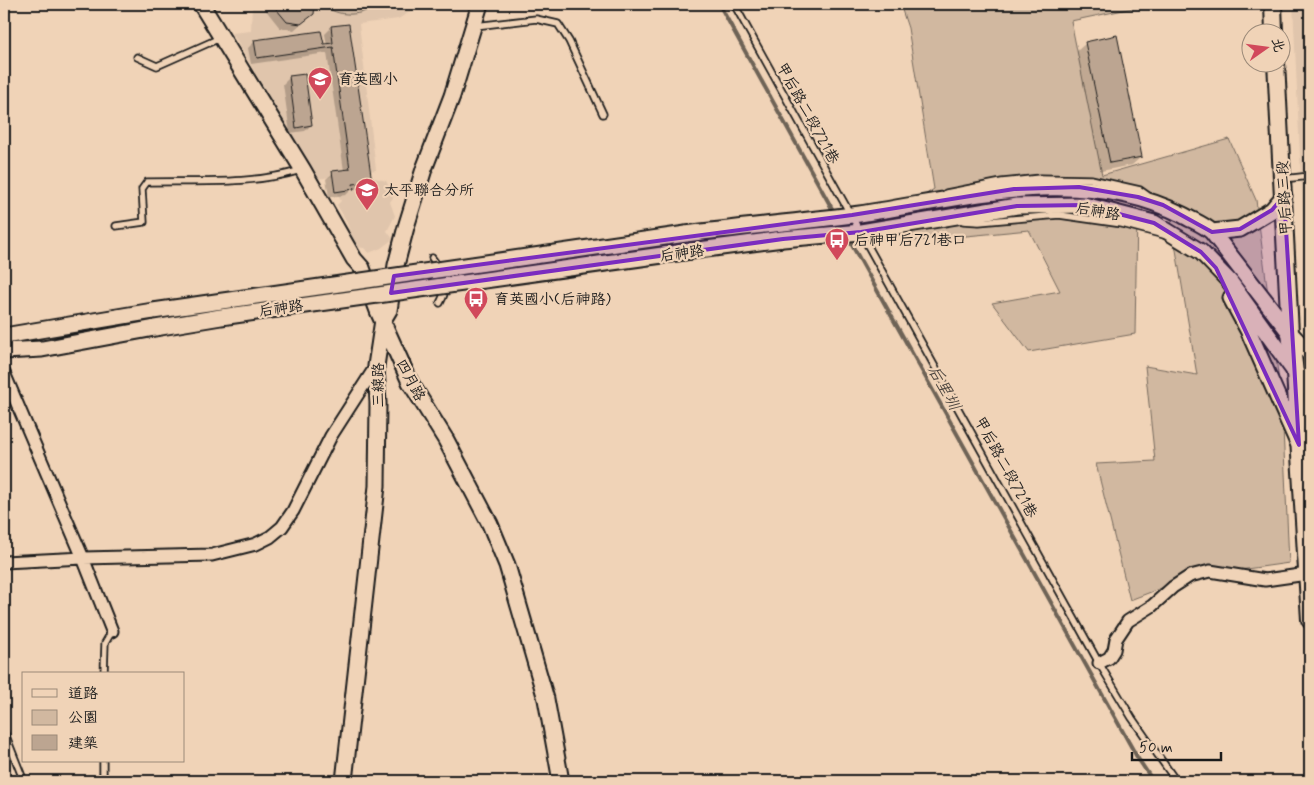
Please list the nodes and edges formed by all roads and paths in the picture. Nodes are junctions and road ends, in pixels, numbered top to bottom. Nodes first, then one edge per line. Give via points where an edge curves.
1 (202, 4) edge
2 (480, 4) edge
3 (734, 4) edge
4 (1273, 4) edge
5 (1274, 22) edge
6 (475, 26) junction
7 (222, 38) junction
8 (137, 57) dead end
9 (1277, 72) edge
10 (603, 114) dead end
11 (303, 170) junction
12 (1310, 176) edge
13 (1284, 179) junction
14 (1284, 196) junction
15 (852, 215) junction
16 (116, 226) dead end
17 (861, 232) junction
18 (1212, 232) junction
19 (432, 258) dead end
20 (1216, 268) junction
21 (440, 303) dead end
22 (383, 320) junction
23 (1290, 333) junction
24 (4, 336) edge
25 (4, 351) edge
26 (1310, 354) edge
27 (376, 366) junction
28 (1295, 372) junction
29 (4, 373) edge
30 (1310, 389) edge
31 (1299, 445) junction
32 (83, 558) junction
33 (4, 562) edge
34 (1307, 574) junction
35 (1310, 620) edge
36 (112, 631) joint
37 (1099, 663) junction
38 (104, 672) edge
39 (4, 731) edge
40 (103, 762) edge
41 (23, 779) dead end
42 (103, 781) edge
43 (344, 781) edge
44 (561, 781) edge
45 (1176, 781) edge

1 - 7 street, 四月路
2 - 6 street, 三線路
3 - 15 lane, 甲后路二段721巷
4 - 5 main road
6 - 10 lane via 536,19 558,24
6 - 22 street, 三線路 via 424,169 396,265 389,310
7 - 8 lane via 157,66
7 - 11 street, 四月路
9 - 13 main road, 甲后路三段
11 - 16 lane via 284,176 228,181 147,182 142,190 144,222
11 - 22 street, 四月路 via 362,268
12 - 13 lane
13 - 14 main road, 甲后路三段
14 - 18 street via 1272,210 1240,229
14 - 23 main road, 甲后路三段
15 - 17 lane, 甲后路二段721巷
15 - 18 street, 后神路 via 1014,189 1079,187 1159,204
15 - 24 street, 后神路, bridge via 686,234
17 - 20 street, 后神路 via 1017,206 1084,205 1154,223 1201,252
17 - 25 street, 后神路, bridge via 691,251 221,317 42,349
17 - 37 lane, 甲后路二段721巷
18 - 23 street, 后神路
19 - 21 lane via 445,276 447,290
20 - 28 street, 后神路 via 1230,282
20 - 31 street via 1248,330
22 - 27 street, 三線路
22 - 44 street, 四月路 via 410,382 446,440 508,564 546,699
23 - 26 street, 后神路
23 - 28 main road, 甲后路三段
27 - 32 street via 331,436 293,511 270,537 256,544 212,555
27 - 43 street, 三線路 via 377,486
28 - 30 street, 后神路
28 - 31 main road, 甲后路三段
29 - 32 street
31 - 34 main road, 甲后路三段
32 - 33 street
32 - 36 street
34 - 35 main road, 甲后路三段
34 - 37 street via 1265,580 1210,572 1190,576 1128,621 1109,658
36 - 38 lane via 105,643
37 - 45 lane, 甲后路二段721巷
39 - 41 lane
40 - 42 lane

